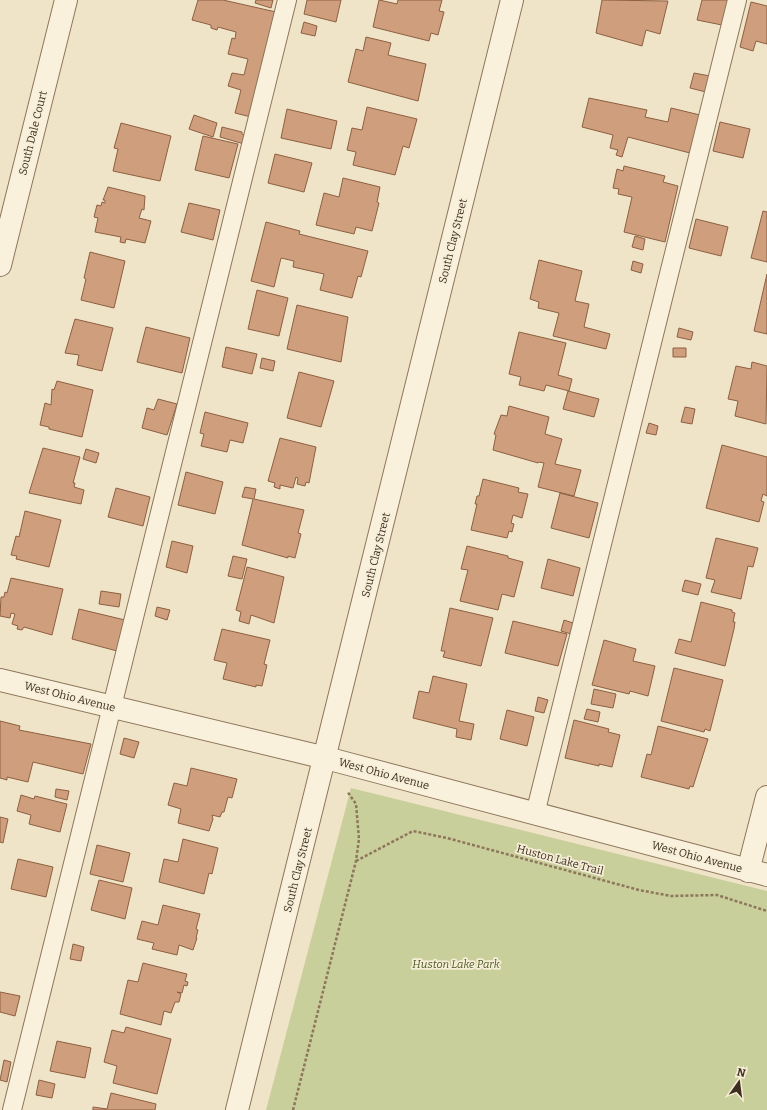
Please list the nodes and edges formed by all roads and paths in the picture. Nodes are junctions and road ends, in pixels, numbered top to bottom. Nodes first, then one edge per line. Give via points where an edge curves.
1 (66, 0) edge
2 (287, 0) edge
3 (512, 0) edge
4 (737, 0) edge
5 (0, 265) edge
6 (0, 680) edge
7 (112, 707) junction
8 (326, 758) junction
9 (767, 797) edge
10 (535, 814) junction
11 (356, 861) junction
12 (758, 873) edge
13 (767, 911) edge
14 (12, 1110) edge
15 (237, 1110) edge
16 (293, 1110) edge

1 - 5 street, South Dale Court
2 - 7 lane
3 - 8 street, South Clay Street
4 - 10 lane
6 - 7 street, West Ohio Avenue
7 - 8 street, West Ohio Avenue
7 - 14 lane
8 - 10 street, West Ohio Avenue
8 - 11 path via 356,804 359,838
8 - 15 street, South Clay Street
9 - 12 street
10 - 12 street, West Ohio Avenue
11 - 13 path, Huston Lake Trail via 413,831 640,890 671,896 717,895
11 - 16 path

